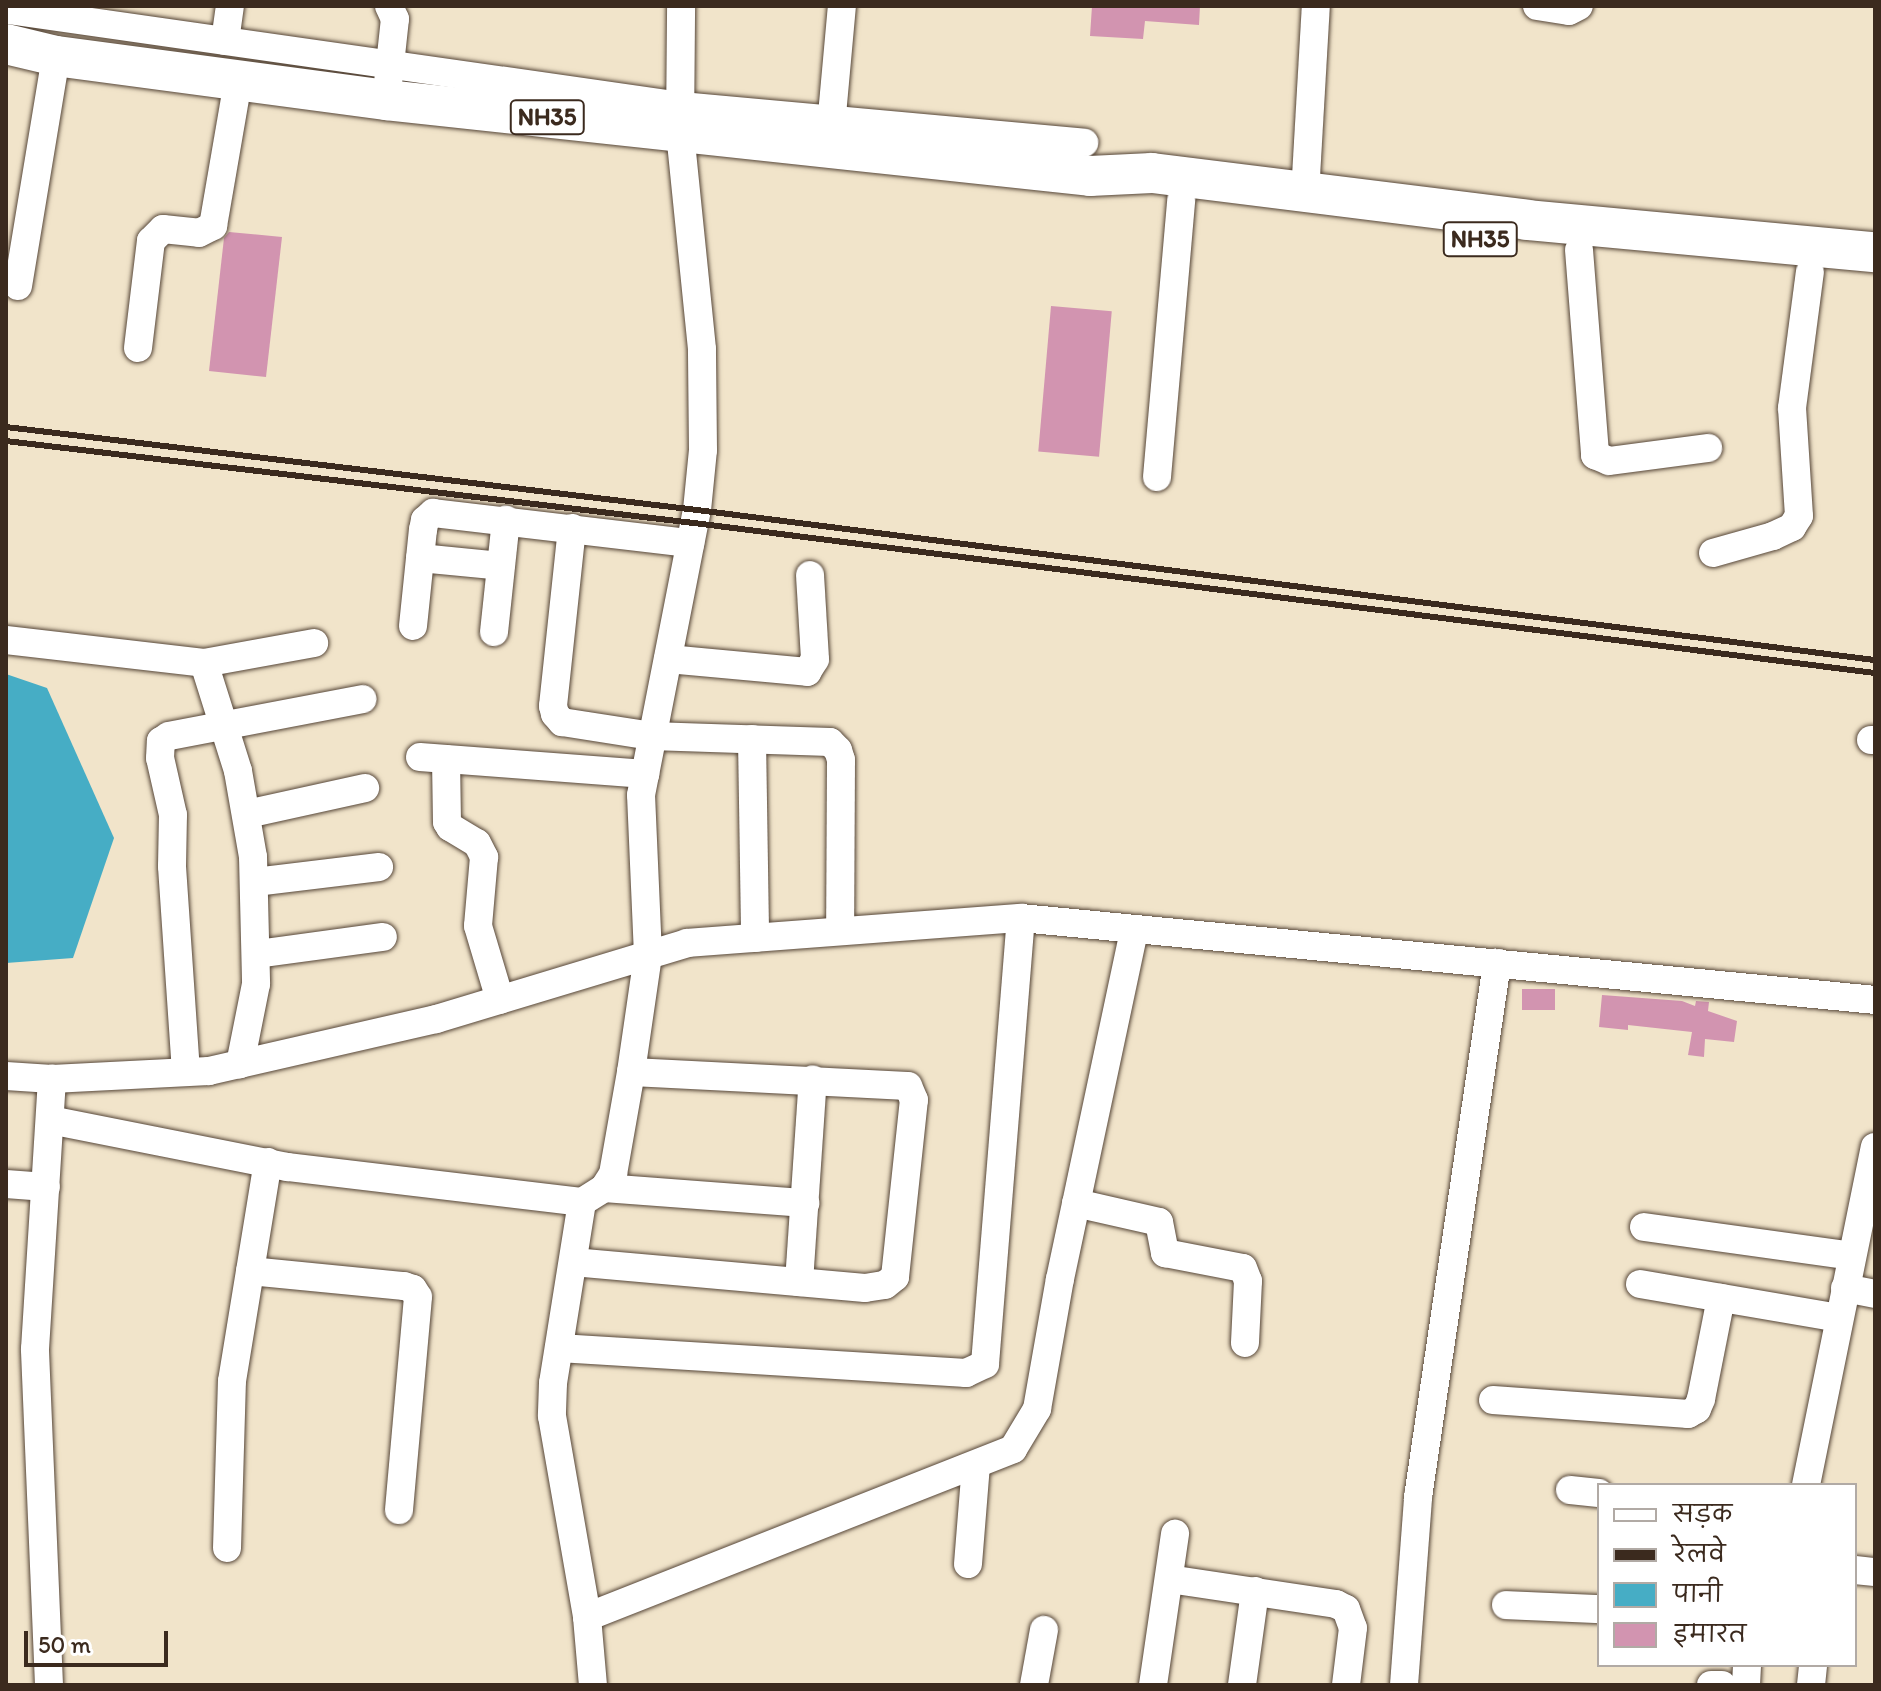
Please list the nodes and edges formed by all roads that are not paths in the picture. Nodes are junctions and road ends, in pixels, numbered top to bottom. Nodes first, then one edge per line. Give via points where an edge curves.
1 (230, 6) edge
2 (389, 6) edge
3 (681, 6) edge
4 (842, 6) edge
5 (1316, 6) edge
6 (1537, 6) edge
7 (1579, 6) edge
8 (7, 20) edge
9 (225, 41) junction
10 (56, 56) junction
11 (238, 82) junction
12 (388, 82) junction
13 (680, 119) junction
14 (831, 133) junction
15 (1087, 160) junction
16 (1305, 194) junction
17 (1181, 200) junction
18 (1579, 250) junction
19 (1875, 252) edge
20 (1810, 272) junction
21 (1875, 278) edge
22 (18, 286) dead end
23 (138, 348) dead end
24 (1708, 448) dead end
25 (1157, 477) dead end
26 (506, 520) junction
27 (572, 528) junction
28 (690, 543) junction
29 (1713, 553) dead end
30 (420, 558) junction
31 (501, 566) junction
32 (810, 575) dead end
33 (413, 626) dead end
34 (494, 632) dead end
35 (6, 640) edge
36 (314, 643) dead end
37 (668, 659) junction
38 (204, 663) junction
39 (363, 699) dead end
40 (224, 725) junction
41 (651, 736) junction
42 (752, 739) junction
43 (645, 774) junction
44 (365, 788) dead end
45 (247, 814) junction
46 (379, 867) dead end
47 (255, 882) junction
48 (1021, 918) junction
49 (840, 931) junction
50 (1134, 931) junction
51 (383, 937) dead end
52 (755, 938) junction
53 (257, 954) junction
54 (648, 955) junction
55 (1497, 963) junction
56 (500, 1000) junction
57 (1875, 1000) edge
58 (240, 1064) junction
59 (186, 1072) junction
60 (631, 1072) junction
61 (6, 1076) edge
62 (52, 1079) junction
63 (813, 1079) junction
64 (50, 1120) junction
65 (1875, 1147) edge
66 (268, 1162) junction
67 (1872, 1179) edge
68 (6, 1184) edge
69 (46, 1187) junction
70 (593, 1195) junction
71 (805, 1203) junction
72 (1076, 1203) junction
73 (1644, 1227) dead end
74 (1852, 1256) junction
75 (573, 1262) junction
76 (250, 1271) junction
77 (799, 1282) junction
78 (1640, 1284) dead end
79 (1845, 1288) junction
80 (1875, 1294) edge
81 (1721, 1298) junction
82 (1839, 1318) junction
83 (1245, 1343) dead end
84 (559, 1348) junction
85 (1493, 1400) dead end
86 (976, 1465) junction
87 (1806, 1483) edge
88 (1570, 1490) dead end
89 (1597, 1493) edge
90 (399, 1510) dead end
91 (1175, 1534) dead end
92 (227, 1548) dead end
93 (968, 1564) dead end
94 (1169, 1579) junction
95 (1255, 1591) junction
96 (1506, 1605) dead end
97 (1597, 1609) edge
98 (587, 1617) junction
99 (1044, 1630) dead end
100 (49, 1685) edge
101 (593, 1685) edge
102 (1034, 1685) edge
103 (1153, 1685) edge
104 (1242, 1685) edge
105 (1346, 1685) edge
106 (1404, 1685) edge
107 (1711, 1685) edge
108 (1722, 1685) edge

1 - 9 street
2 - 12 street via 395,19
3 - 13 street
4 - 14 street
5 - 16 street
6 - 7 street via 1569,11
8 - 9 street
8 - 10 highway, NH35
9 - 12 street
10 - 11 highway, NH35
10 - 22 street
11 - 12 highway, NH35
11 - 23 street via 213,226 199,233 163,229 151,241
12 - 13 highway, NH35
13 - 14 highway, NH35
13 - 28 street via 702,349 703,450
14 - 15 highway, NH35
15 - 16 highway, NH35
15 - 17 highway, NH35
16 - 19 highway, NH35
17 - 18 highway, NH35
17 - 25 street
18 - 20 highway, NH35
18 - 24 street via 1595,455 1609,461
20 - 21 highway, NH35
20 - 29 street via 1792,408 1799,516 1792,527 1773,536
26 - 27 street
26 - 30 street via 433,513 425,520
26 - 31 street
27 - 28 street
27 - 41 street via 555,714 562,722
28 - 37 street
30 - 31 street
30 - 33 street
31 - 34 street
32 - 37 street via 815,659 807,672
35 - 38 street
36 - 38 street
37 - 41 street
38 - 40 street
39 - 40 street
40 - 45 street
40 - 59 street via 169,736 159,749 173,815
41 - 42 street
41 - 43 street
42 - 49 street via 830,742 838,750
42 - 52 street
43 - 54 street via 641,795
43 - 56 street via 433,758 447,822 477,843 484,857 478,926
44 - 45 street
45 - 47 street
46 - 47 street
47 - 53 street
48 - 49 street
48 - 50 street
48 - 84 street via 985,1364 966,1373
49 - 52 street
50 - 55 street
50 - 72 street
51 - 53 street
52 - 54 street via 687,943
53 - 58 street
54 - 56 street
54 - 60 street
55 - 57 street
55 - 106 street via 1418,1497
56 - 58 street
58 - 59 street
59 - 62 street
60 - 63 street
60 - 70 street via 613,1174
61 - 62 street
62 - 64 street
63 - 71 street
63 - 77 street via 897,1083 908,1086 914,1100 895,1277 885,1285 865,1288
64 - 66 street
64 - 69 street
65 - 67 street
66 - 70 street
66 - 76 street
67 - 74 street
68 - 69 street
69 - 100 street via 35,1349
70 - 71 street
70 - 75 street
71 - 77 street
72 - 83 street via 1159,1222 1165,1253 1243,1268 1248,1281
72 - 86 street via 1037,1409 1013,1449
73 - 74 street
74 - 79 street
75 - 77 street
75 - 84 street
76 - 90 street via 404,1286 418,1297
76 - 92 street via 232,1381
78 - 81 street
79 - 80 street
79 - 82 street
81 - 82 street
81 - 85 street via 1701,1399 1688,1414
82 - 87 street
84 - 98 street via 552,1416
86 - 93 street
86 - 98 street
88 - 89 street
91 - 94 street
94 - 95 street
94 - 103 street
95 - 104 street
95 - 105 street via 1346,1609 1353,1628
96 - 97 street
98 - 101 street
99 - 102 street
107 - 108 street

